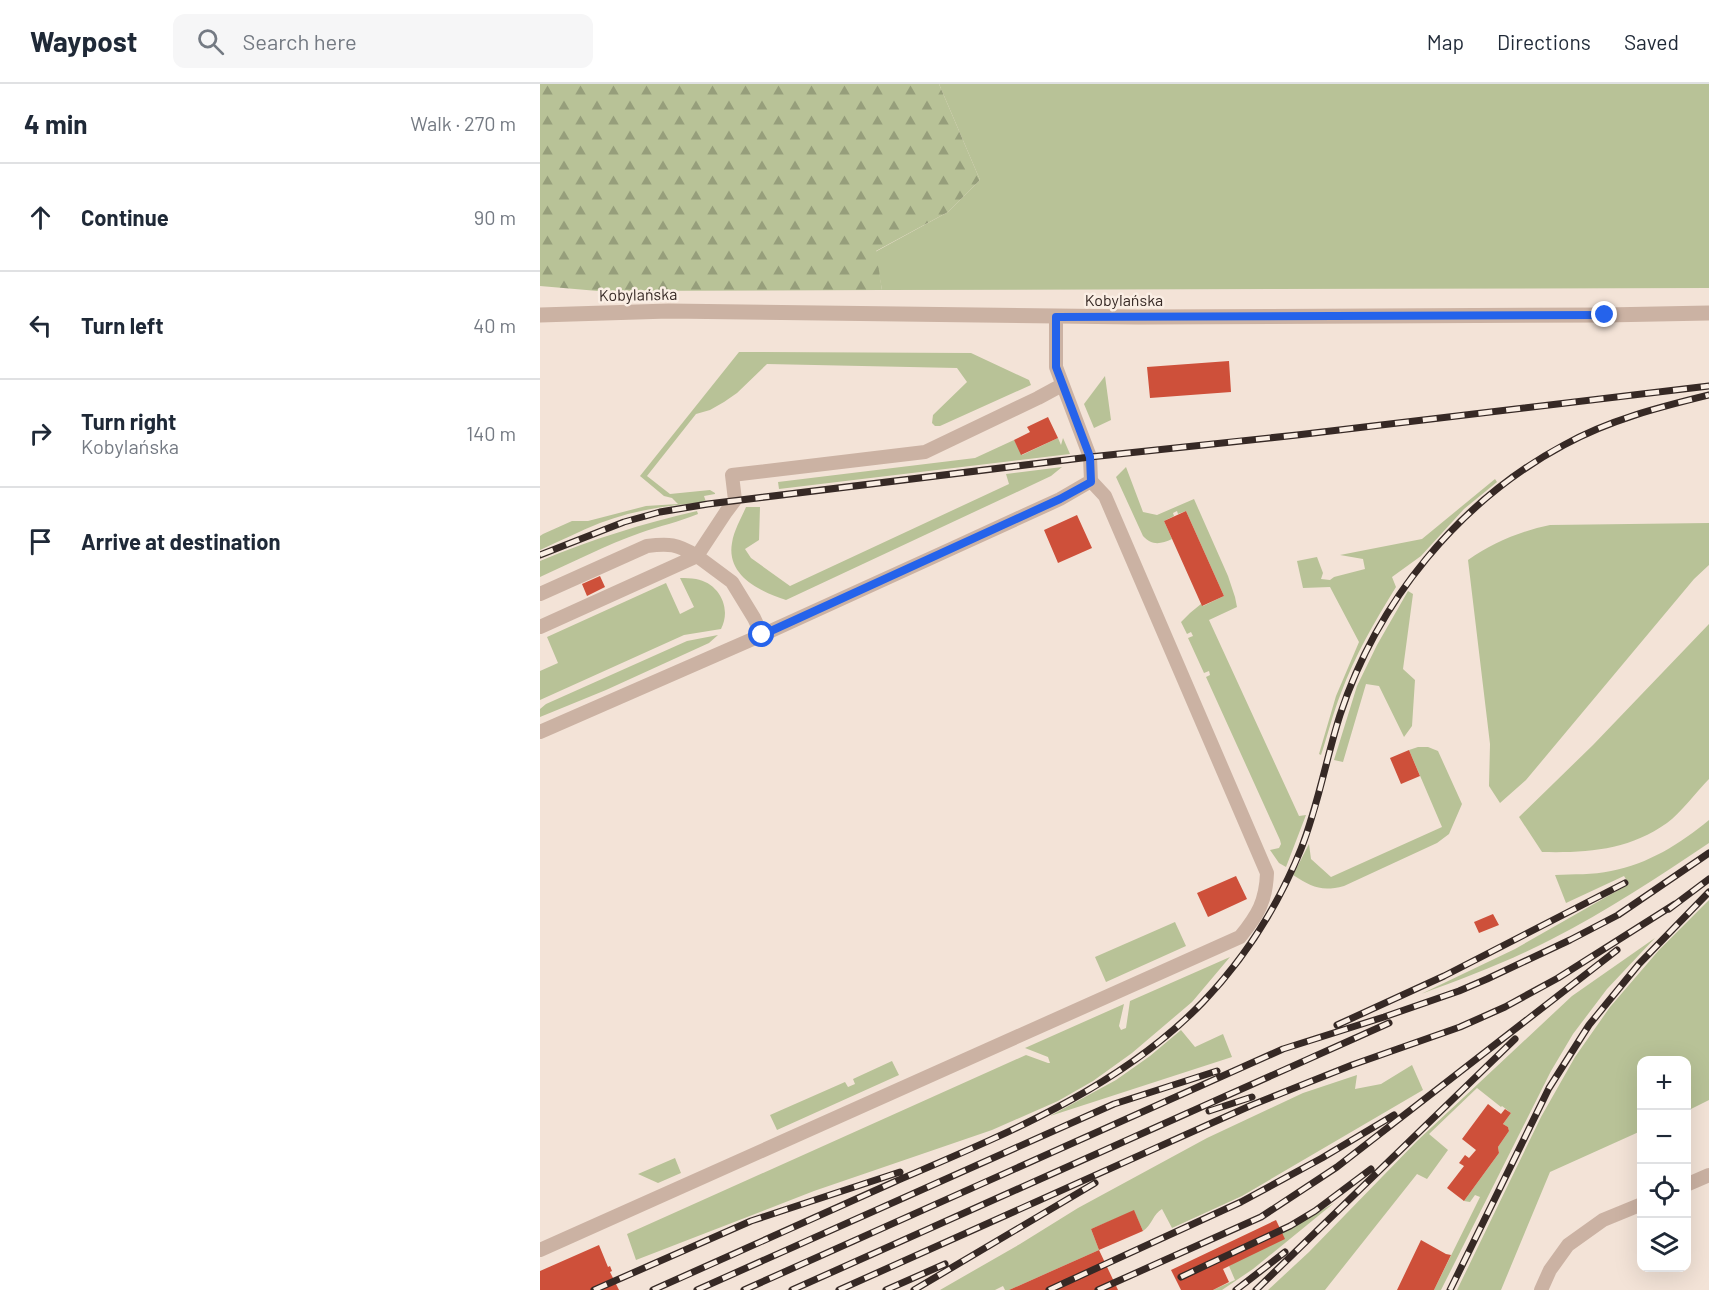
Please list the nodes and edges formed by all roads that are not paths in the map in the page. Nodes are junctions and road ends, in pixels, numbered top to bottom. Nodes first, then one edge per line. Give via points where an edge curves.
1 (1709, 313) edge
2 (540, 315) edge
3 (1056, 317) junction
4 (1062, 385) junction
5 (1091, 482) junction
6 (697, 556) junction
7 (540, 594) edge
8 (540, 627) edge
9 (762, 635) junction
10 (540, 732) edge
11 (1709, 1175) edge
12 (1691, 1183) edge
13 (1637, 1206) edge
14 (540, 1250) edge
15 (1541, 1290) edge

1 - 3 street, Kobylańska
2 - 3 street, Kobylańska via 669,311
3 - 4 lane via 1056,367
4 - 5 lane via 1090,457
4 - 6 lane via 925,452 732,475 735,500
5 - 9 lane
5 - 14 lane via 1105,496 1267,873 1262,905 1252,922 1240,937
6 - 7 lane via 682,547 647,546
6 - 8 lane
6 - 9 lane via 732,582
9 - 10 lane
11 - 12 lane
13 - 15 lane via 1604,1220 1568,1245

